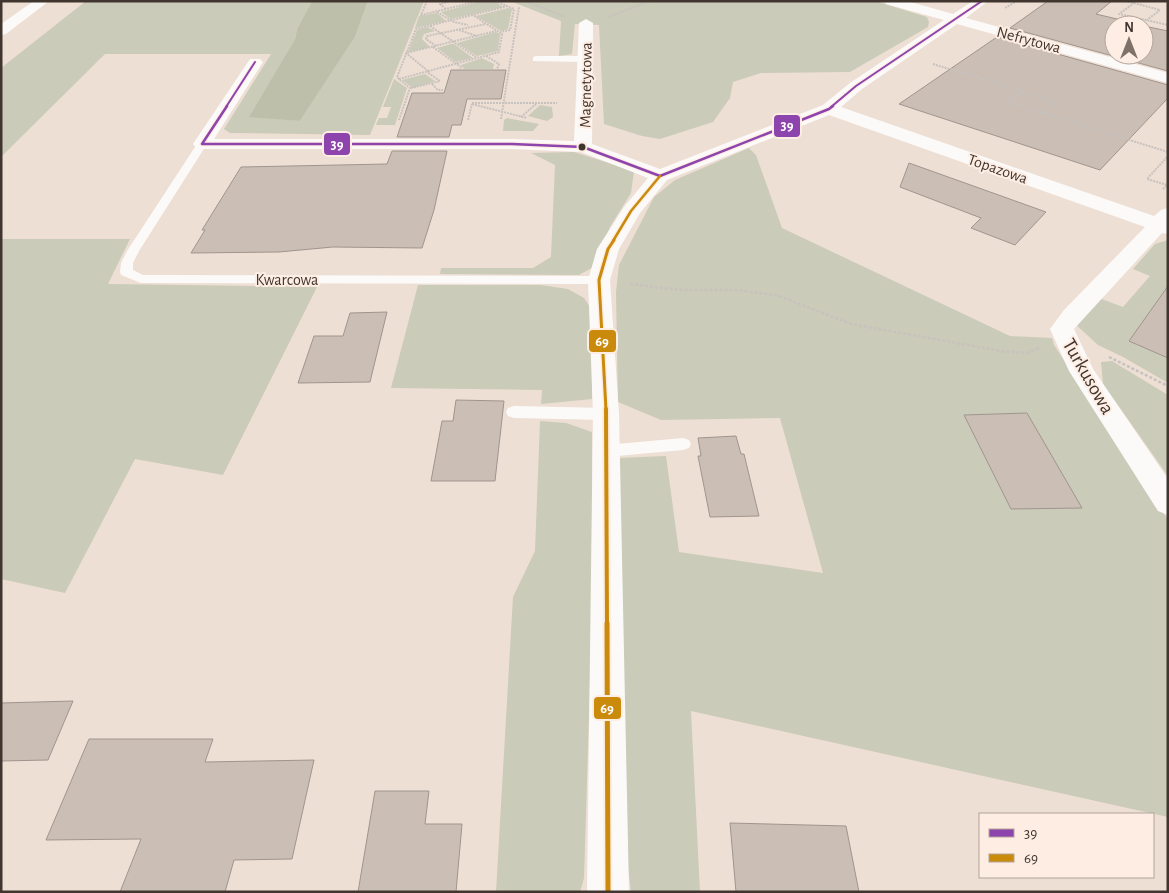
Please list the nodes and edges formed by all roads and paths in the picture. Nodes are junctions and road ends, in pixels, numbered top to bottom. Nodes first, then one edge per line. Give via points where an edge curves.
1 (43, 1) edge
2 (427, 1) edge
3 (450, 1) edge
4 (479, 1) edge
5 (495, 1) edge
6 (525, 1) edge
7 (650, 1) edge
8 (890, 1) edge
9 (982, 1) edge
10 (1125, 1) edge
11 (1134, 4) junction
12 (458, 6) junction
13 (508, 6) junction
14 (519, 7) dead end
15 (447, 9) junction
16 (437, 12) junction
17 (473, 15) junction
18 (1124, 15) edge
19 (1154, 15) edge
20 (955, 19) junction
21 (451, 20) junction
22 (1154, 22) edge
23 (586, 23) junction
24 (487, 24) junction
25 (1168, 25) edge
26 (429, 26) junction
27 (470, 26) junction
28 (459, 30) junction
29 (1, 31) edge
30 (499, 32) junction
31 (440, 33) junction
32 (478, 36) junction
33 (454, 42) junction
34 (436, 46) junction
35 (433, 47) junction
36 (406, 53) junction
37 (485, 56) junction
38 (477, 58) junction
39 (936, 58) dead end
40 (536, 59) dead end
41 (585, 60) junction
42 (255, 62) dead end
43 (456, 64) junction
44 (460, 69) dead end
45 (497, 69) dead end
46 (428, 71) junction
47 (1168, 78) edge
48 (400, 79) junction
49 (432, 84) junction
50 (410, 88) junction
51 (444, 90) dead end
52 (1022, 91) junction
53 (472, 103) junction
54 (503, 103) junction
55 (536, 103) junction
56 (585, 103) junction
57 (829, 108) junction
58 (502, 112) junction
59 (1042, 113) junction
60 (521, 117) junction
61 (530, 119) dead end
62 (468, 123) dead end
63 (398, 124) dead end
64 (500, 126) dead end
65 (202, 144) junction
66 (583, 148) junction
67 (1168, 154) edge
68 (660, 176) junction
69 (1161, 191) dead end
70 (1165, 222) edge
71 (599, 280) junction
72 (1068, 344) junction
73 (1168, 386) edge
74 (514, 412) dead end
75 (606, 414) junction
76 (683, 444) dead end
77 (606, 451) junction
78 (1168, 503) edge
79 (608, 892) edge

1 - 29 street
2 - 16 path via 421,15
3 - 12 path
3 - 15 path via 440,4
4 - 12 path
5 - 13 path
6 - 23 path
7 - 23 path
8 - 20 street, Nefrytowa
9 - 20 street
10 - 11 path
11 - 18 path via 1119,14
11 - 19 path via 1160,10
12 - 15 path
13 - 17 path
13 - 30 path via 514,8 510,30
14 - 54 path
15 - 16 path
16 - 21 path
17 - 21 path
17 - 24 path
20 - 47 street, Nefrytowa
20 - 57 street
21 - 26 path
21 - 27 path
22 - 25 path
23 - 41 street, Magnetytowa
24 - 27 path
24 - 30 path
26 - 31 path
26 - 36 path via 416,29
27 - 28 path
28 - 31 path
28 - 32 path
30 - 32 path
30 - 37 path via 502,34 499,52
31 - 33 path
31 - 34 path via 426,39
32 - 33 path
33 - 34 path
33 - 38 path
34 - 35 path
35 - 36 path
35 - 43 path
36 - 46 path
36 - 48 path via 397,77
37 - 38 path
37 - 45 path via 499,64
38 - 43 path
39 - 52 path via 930,63
40 - 41 lane
41 - 56 street, Magnetytowa
42 - 65 street
43 - 44 path
43 - 46 path
46 - 48 path
46 - 49 path via 440,81
48 - 50 path
49 - 50 path
49 - 51 path via 438,90
50 - 63 path
52 - 59 path via 1056,102
52 - 59 path via 1008,102
53 - 54 path
53 - 58 path
53 - 62 path
54 - 55 path
54 - 58 path
55 - 56 path
55 - 60 path
56 - 66 street, Magnetytowa
57 - 68 street
57 - 70 street, Topazowa
58 - 60 path
58 - 64 path
59 - 67 path
60 - 61 path
65 - 66 street via 512,144
65 - 71 lane, Kwarcowa via 133,251 126,272 141,279
66 - 68 street
67 - 69 path via 1147,179 1167,185
68 - 71 street via 631,211 608,249
70 - 72 street, Turkusowa via 1072,315 1062,329
71 - 72 path via 678,290 738,290 779,296 851,324 1001,351 1027,353 1051,341
71 - 75 street
72 - 73 path via 1114,359
72 - 78 street, Turkusowa via 1082,371
74 - 75 lane
75 - 77 street
76 - 77 lane
77 - 79 street

